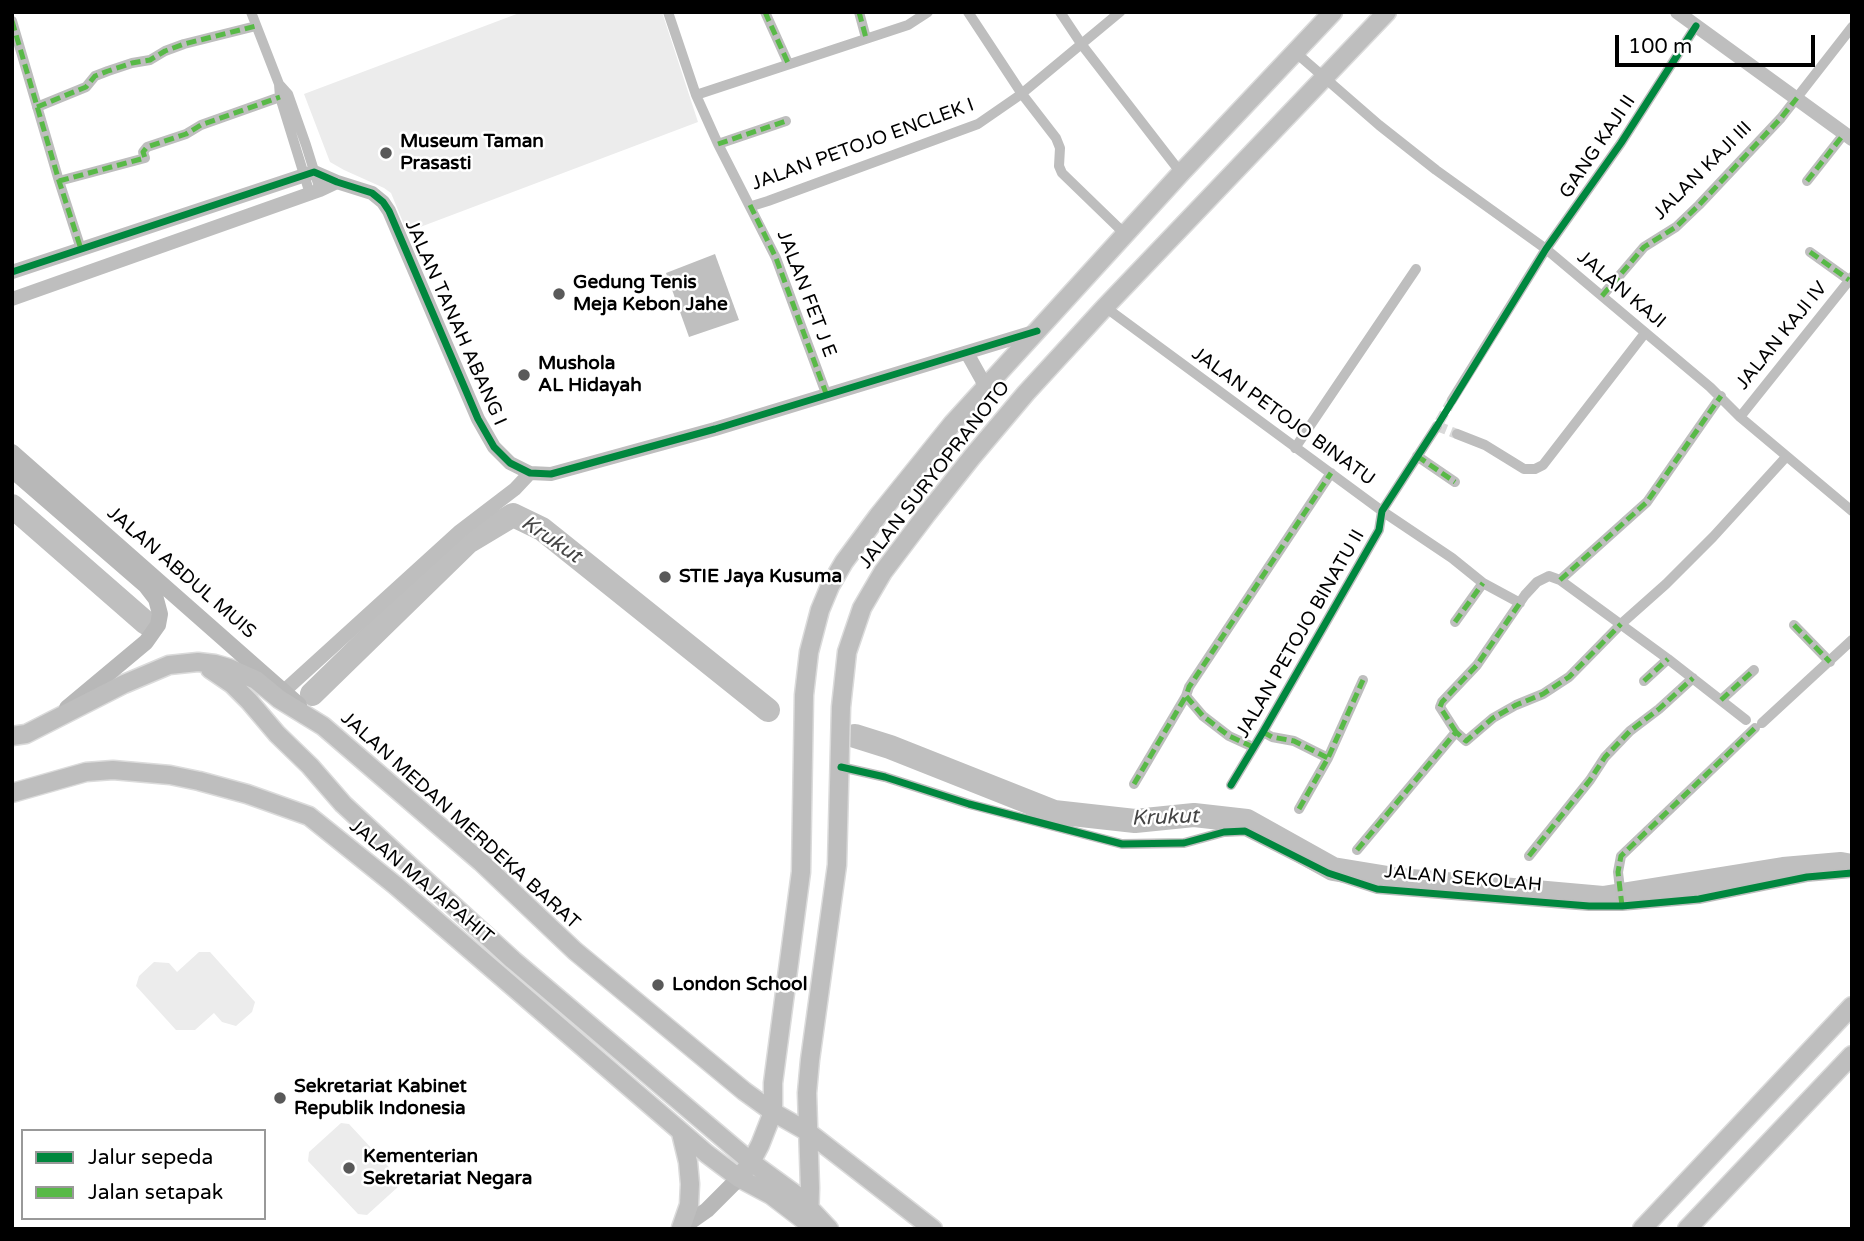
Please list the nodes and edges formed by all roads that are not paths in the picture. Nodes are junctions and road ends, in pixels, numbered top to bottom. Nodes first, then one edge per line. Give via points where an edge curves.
1 (251, 12) edge
2 (668, 12) edge
3 (765, 12) edge
4 (859, 12) edge
5 (928, 12) edge
6 (968, 12) edge
7 (1059, 12) edge
8 (1120, 12) edge
9 (1333, 12) edge
10 (1387, 12) edge
11 (1677, 12) edge
12 (12, 21) edge
13 (256, 26) junction
14 (1696, 26) junction
15 (1852, 27) edge
16 (866, 38) junction
17 (1082, 45) junction
18 (1295, 52) junction
19 (788, 63) junction
20 (1323, 78) junction
21 (279, 84) junction
22 (1022, 94) junction
23 (696, 95) junction
24 (280, 97) junction
25 (1797, 99) junction
26 (37, 107) junction
27 (786, 121) dead end
28 (1848, 136) edge
29 (718, 144) junction
30 (1181, 173) junction
31 (309, 174) junction
32 (59, 181) junction
33 (1807, 181) dead end
34 (337, 182) junction
35 (315, 192) junction
36 (750, 205) junction
37 (1126, 234) junction
38 (81, 248) junction
39 (1546, 249) junction
40 (1810, 253) dead end
41 (1416, 269) dead end
42 (12, 272) edge
43 (1850, 279) edge
44 (1602, 296) junction
45 (12, 299) edge
46 (1105, 307) junction
47 (1037, 331) junction
48 (1645, 333) junction
49 (967, 353) junction
50 (986, 387) junction
51 (827, 396) junction
52 (1721, 396) junction
53 (1452, 400) tunnel mouth
54 (1740, 417) junction
55 (1437, 426) dead end
56 (1457, 434) tunnel mouth
57 (1296, 448) junction
58 (12, 452) edge
59 (1417, 456) junction
60 (1786, 457) junction
61 (12, 470) edge
62 (530, 473) junction
63 (1331, 473) junction
64 (1455, 482) dead end
65 (1382, 511) junction
66 (1852, 511) edge
67 (1560, 580) junction
68 (1483, 583) junction
69 (1520, 603) junction
70 (1455, 622) dead end
71 (1621, 624) junction
72 (1794, 625) dead end
73 (1852, 640) edge
74 (1668, 659) junction
75 (198, 662) junction
76 (1830, 662) junction
77 (1754, 670) dead end
78 (1693, 678) junction
79 (1363, 680) dead end
80 (1644, 681) dead end
81 (284, 691) junction
82 (1185, 696) junction
83 (1721, 700) junction
84 (52, 720) junction
85 (1746, 720) dead end
86 (323, 726) junction
87 (1263, 732) junction
88 (1456, 732) junction
89 (17, 737) edge
90 (1253, 747) junction
91 (1328, 758) junction
92 (841, 760) junction
93 (1133, 783) dead end
94 (1231, 785) dead end
95 (12, 793) edge
96 (1299, 809) dead end
97 (1357, 850) dead end
98 (1529, 856) dead end
99 (1852, 873) edge
100 (1621, 902) junction
101 (1852, 1006) edge
102 (1852, 1055) edge
103 (773, 1083) junction
104 (744, 1091) junction
105 (773, 1112) junction
106 (808, 1132) junction
107 (681, 1133) junction
108 (751, 1162) junction
109 (739, 1178) junction
110 (810, 1223) edge
111 (681, 1228) edge
112 (829, 1229) edge
113 (933, 1229) edge
114 (1642, 1229) edge
115 (1687, 1229) edge

1 - 13 street
2 - 23 street, JALAN FET J E
3 - 19 street
4 - 16 street
5 - 16 street
6 - 22 street
7 - 17 street
8 - 17 street, JALAN PETOJO ENCLEK I
9 - 18 main road, JALAN SURYOPRANOTO
10 - 20 main road, JALAN SURYOPRANOTO
11 - 14 street
12 - 26 street
13 - 21 street
13 - 26 street via 184,44 150,60 108,71 95,76 86,88
14 - 25 street
14 - 39 street, GANG KAJI II
15 - 25 street, JALAN KAJI III
16 - 19 street
17 - 22 street, JALAN PETOJO ENCLEK I
17 - 30 street
18 - 20 street, JALAN KAJI
18 - 30 main road, JALAN SURYOPRANOTO
19 - 23 street
20 - 39 street, JALAN KAJI via 1435,169
20 - 46 main road, JALAN SURYOPRANOTO
21 - 24 street
21 - 31 street via 288,94
22 - 36 street, JALAN PETOJO ENCLEK I via 978,124
22 - 37 street via 1056,138 1062,173
23 - 29 street, JALAN FET J E
24 - 31 street
24 - 32 street via 147,147 145,158
25 - 28 street
25 - 44 street, JALAN KAJI III via 1699,205 1676,228 1644,247
26 - 32 street
27 - 29 street
28 - 33 street
29 - 36 street, JALAN FET J E
30 - 37 main road, JALAN SURYOPRANOTO
31 - 34 street, JALAN TANAH ABANG I
31 - 35 street
31 - 38 street
32 - 38 street
34 - 35 street
34 - 62 street, JALAN TANAH ABANG I via 372,193 389,211 478,419 494,447 510,463
35 - 45 street
36 - 51 street, JALAN FET J E via 776,258
37 - 47 main road, JALAN SURYOPRANOTO
38 - 42 street
39 - 44 street, JALAN KAJI
39 - 53 street
40 - 43 street
41 - 57 street
43 - 54 street, JALAN KAJI IV
44 - 48 street, JALAN KAJI
46 - 57 street, JALAN PETOJO BINATU
46 - 92 main road, JALAN SURYOPRANOTO via 972,457 883,572 862,608 847,652
47 - 49 street
47 - 50 main road, JALAN SURYOPRANOTO
48 - 52 street, JALAN KAJI
48 - 56 street via 1543,465 1524,469
49 - 50 street
49 - 51 street
50 - 103 main road, JALAN SURYOPRANOTO via 878,516 844,562 820,610 809,652 804,703 801,872
51 - 62 street via 551,474
52 - 54 street, JALAN KAJI
52 - 67 street via 1647,502
54 - 60 street, JALAN KAJI
55 - 59 street, JALAN PETOJO BINATU II
57 - 63 street, JALAN PETOJO BINATU
58 - 81 main road, JALAN ABDUL MUIS
59 - 64 street
59 - 65 street, JALAN PETOJO BINATU II
60 - 66 street, JALAN KAJI
60 - 71 street via 1713,537
61 - 84 main road, JALAN ABDUL MUIS via 146,586 160,614 146,642
62 - 81 street
63 - 65 street, JALAN PETOJO BINATU
63 - 82 street
65 - 68 street, JALAN PETOJO BINATU
65 - 87 street, JALAN PETOJO BINATU II via 1380,530
67 - 69 street via 1549,576 1537,582
67 - 71 street
68 - 69 street, JALAN PETOJO BINATU
68 - 70 street
69 - 88 street via 1477,665 1441,702
71 - 74 street
71 - 88 street via 1569,677 1493,718 1466,741
72 - 76 street
73 - 76 street
74 - 78 street
74 - 80 street
75 - 84 main road, JALAN MEDAN MERDEKA BARAT via 169,665
75 - 86 main road, JALAN MEDAN MERDEKA BARAT via 229,667 256,680
75 - 108 main road via 232,684 343,804 493,941
76 - 100 street via 1621,856
77 - 83 street
78 - 83 street
78 - 98 street via 1605,757
79 - 91 street
81 - 86 main road, JALAN ABDUL MUIS
82 - 90 street via 1229,736
82 - 93 street
83 - 85 street
84 - 89 main road, JALAN MEDAN MERDEKA BARAT
86 - 104 main road, JALAN MEDAN MERDEKA BARAT via 481,862 575,951
87 - 90 street, JALAN PETOJO BINATU II
87 - 91 street, JALAN PETOJO BINATU II
88 - 97 street
90 - 94 street, JALAN PETOJO BINATU II
91 - 96 street
92 - 100 street, JALAN SEKOLAH via 969,804 1122,845 1184,843 1245,831 1328,873 1377,889 1589,906
92 - 106 main road, JALAN SURYOPRANOTO via 837,865 810,1060
95 - 107 main road, JALAN MAJAPAHIT via 86,772 113,770 199,781 309,816
99 - 100 street, JALAN SEKOLAH via 1808,877 1699,900
101 - 114 main road
102 - 115 main road
103 - 104 main road via 765,1093
103 - 105 main road, JALAN SURYOPRANOTO
104 - 105 main road, JALAN MEDAN MERDEKA BARAT
105 - 106 main road, JALAN MEDAN MERDEKA BARAT
105 - 108 main road
106 - 110 main road, JALAN SURYOPRANOTO
106 - 113 main road, JALAN MEDAN MERDEKA BARAT
107 - 109 main road, JALAN MAJAPAHIT
107 - 111 main road via 690,1184
108 - 109 main road
108 - 110 main road via 799,1197
109 - 110 main road, JALAN MAJAPAHIT
109 - 111 main road
110 - 112 main road

